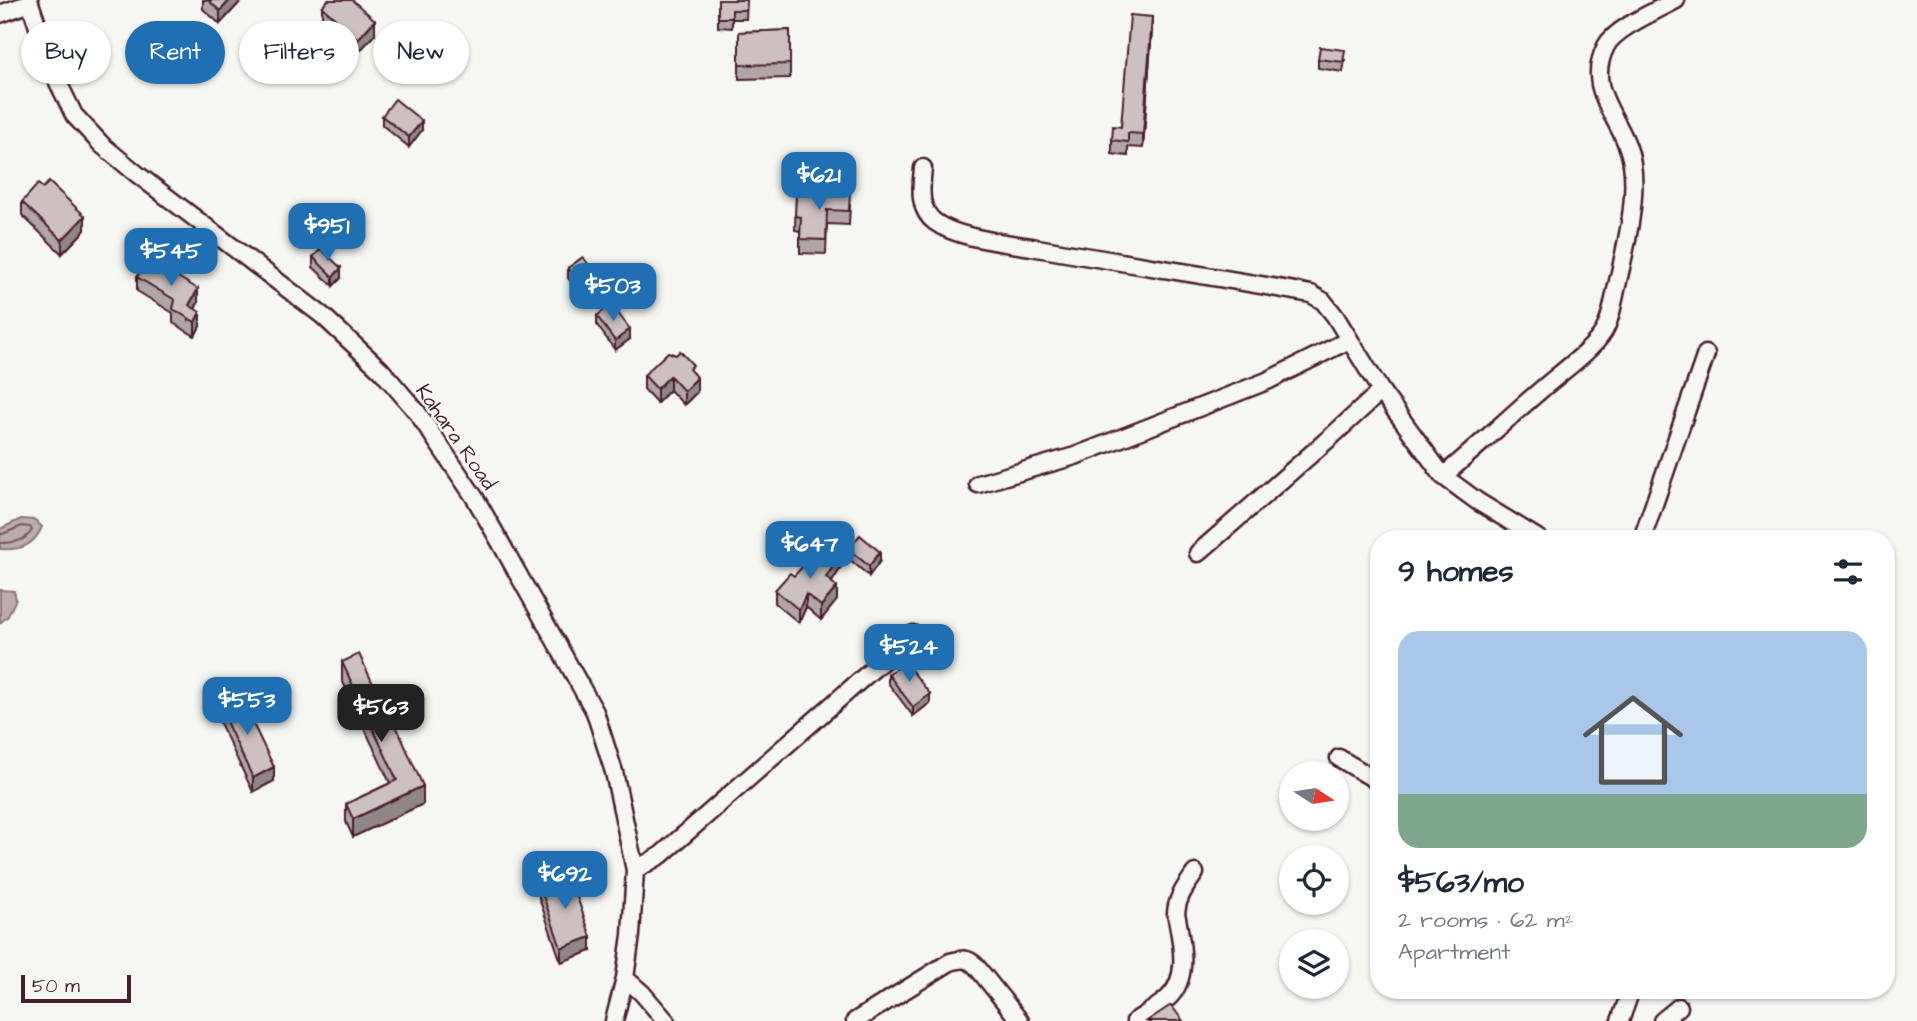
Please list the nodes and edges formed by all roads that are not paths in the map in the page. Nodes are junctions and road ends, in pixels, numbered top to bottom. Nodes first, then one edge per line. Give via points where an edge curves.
1 (1676, 0) edge
2 (29, 2) edge
3 (0, 14) edge
4 (923, 168) dead end
5 (1349, 340) junction
6 (1706, 354) dead end
7 (1381, 391) junction
8 (1443, 476) junction
9 (978, 484) dead end
10 (1524, 530) edge
11 (1645, 530) edge
12 (1198, 553) dead end
13 (913, 634) dead end
14 (1339, 758) dead end
15 (1370, 777) edge
16 (635, 870) junction
17 (1195, 873) dead end
18 (625, 978) junction
19 (1628, 999) edge
20 (1679, 1007) dead end
21 (614, 1021) edge
22 (666, 1021) edge
23 (855, 1021) edge
24 (1020, 1021) edge
25 (1135, 1021) edge
26 (1620, 1021) edge
27 (1662, 1021) edge

1 - 8 street via 1614,35 1601,62 1601,94 1623,134 1633,174 1627,235 1604,330
2 - 3 street
2 - 16 street, Kahara Road via 53,72 74,115 102,145 323,316 381,370 417,412 475,498 595,712 614,772
4 - 5 street via 923,210 949,230 1311,294 1323,301
5 - 7 street
5 - 9 street via 1267,381 1075,456
6 - 11 street
7 - 8 street
7 - 12 street
8 - 10 street
13 - 16 street via 661,855
14 - 15 street
16 - 18 street, Kahara Road
17 - 25 street via 1177,906 1181,976 1168,998
18 - 21 street, Kahara Road
18 - 22 street
19 - 26 street
20 - 27 street
23 - 24 street via 961,959 976,966

